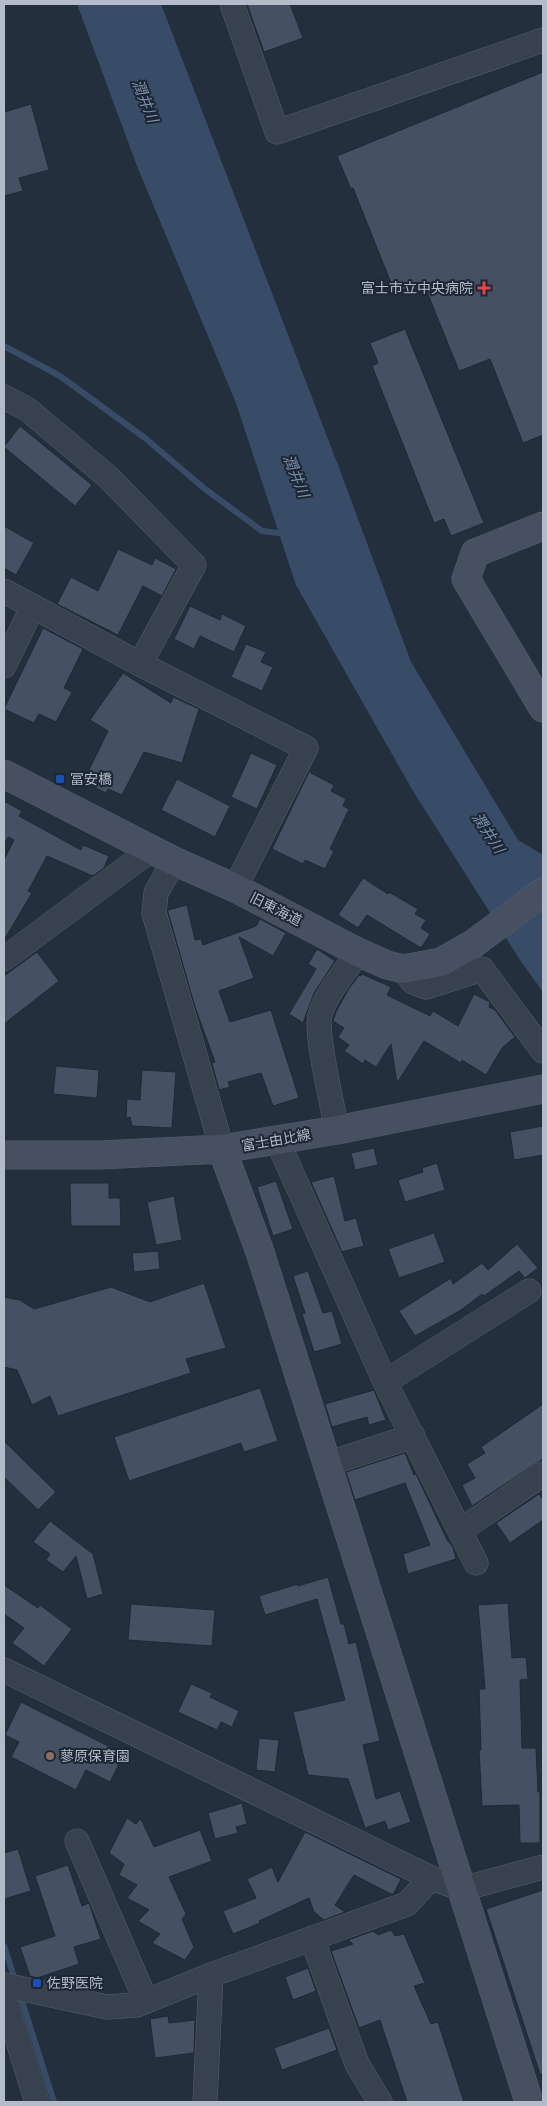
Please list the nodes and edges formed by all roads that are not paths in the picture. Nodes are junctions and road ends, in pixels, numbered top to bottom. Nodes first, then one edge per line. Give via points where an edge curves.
1 (232, 4) edge
2 (543, 40) edge
3 (4, 397) edge
4 (543, 526) edge
5 (4, 591) edge
6 (33, 606) junction
7 (140, 664) junction
8 (4, 666) edge
9 (543, 708) edge
10 (4, 774) edge
11 (163, 855) junction
12 (235, 888) junction
13 (543, 892) edge
14 (358, 952) junction
15 (4, 959) edge
16 (403, 969) junction
17 (543, 1051) edge
18 (543, 1089) edge
19 (337, 1130) junction
20 (277, 1140) junction
21 (222, 1149) junction
22 (4, 1156) edge
23 (529, 1291) dead end
24 (385, 1382) junction
25 (413, 1436) junction
26 (327, 1464) junction
27 (543, 1474) edge
28 (461, 1530) junction
29 (476, 1563) dead end
30 (4, 1670) edge
31 (77, 1841) dead end
32 (543, 1867) edge
33 (431, 1878) junction
34 (462, 1889) junction
35 (312, 1938) junction
36 (211, 1975) junction
37 (4, 1985) edge
38 (4, 1997) edge
39 (146, 2001) junction
40 (37, 2102) edge
41 (205, 2102) edge
42 (380, 2102) edge
43 (530, 2102) edge

1 - 2 street via 277,132
3 - 7 street via 27,409 108,478 194,565
4 - 9 street via 476,553 466,579
5 - 6 street
6 - 7 street
6 - 8 street
7 - 12 street via 306,748
10 - 11 street, 旧東海道
11 - 12 street, 旧東海道
11 - 15 street
11 - 21 street via 154,913
12 - 14 street, 旧東海道
13 - 16 street, 旧東海道 via 473,944 441,962
14 - 16 street, 旧東海道
14 - 19 street via 320,1016 320,1035
16 - 17 street via 413,982 426,987 482,970
18 - 19 street, 富士由比線
19 - 20 street, 富士由比線
20 - 21 street, 富士由比線
20 - 24 street
21 - 22 street, 富士由比線
21 - 26 street via 260,1252
23 - 24 street
24 - 25 street
25 - 26 street
25 - 28 street
26 - 34 street
27 - 28 street
28 - 29 street
30 - 33 street
31 - 39 street
32 - 34 street
33 - 34 street
33 - 35 street via 407,1904
34 - 43 street
35 - 36 street
35 - 42 street via 356,2064
36 - 39 street
36 - 41 street
37 - 39 street via 107,2007
38 - 40 street

